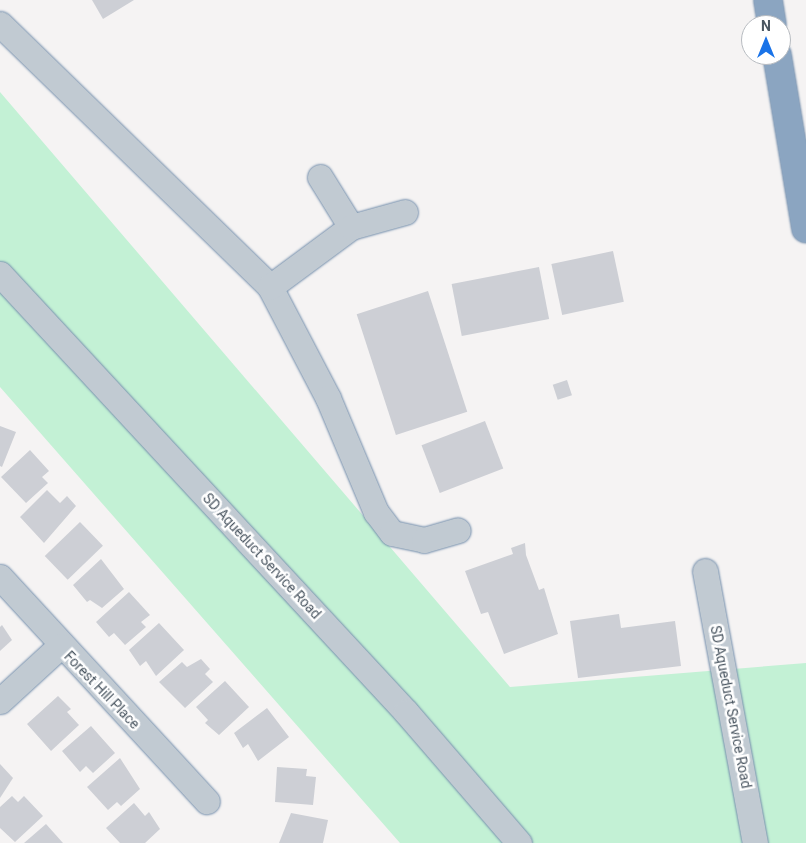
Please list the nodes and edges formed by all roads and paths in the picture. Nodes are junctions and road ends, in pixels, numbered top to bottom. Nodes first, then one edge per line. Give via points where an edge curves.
1 (768, 0) edge
2 (770, 15) edge
3 (1, 20) edge
4 (779, 65) edge
5 (320, 177) dead end
6 (405, 212) dead end
7 (351, 227) junction
8 (806, 229) edge
9 (0, 274) edge
10 (270, 287) junction
11 (458, 530) dead end
12 (705, 571) dead end
13 (0, 577) edge
14 (60, 646) junction
15 (0, 701) edge
16 (207, 801) dead end
17 (519, 843) edge
18 (755, 843) edge

1 - 2 highway
3 - 10 street
4 - 8 highway
5 - 7 street
6 - 7 street
7 - 10 street
9 - 17 street, SD Aqueduct Service Road via 406,712
10 - 11 street via 328,398 376,512 392,533 424,540
12 - 18 street, SD Aqueduct Service Road
13 - 14 street, Forest Hill Place
14 - 15 street
14 - 16 street, Forest Hill Place

